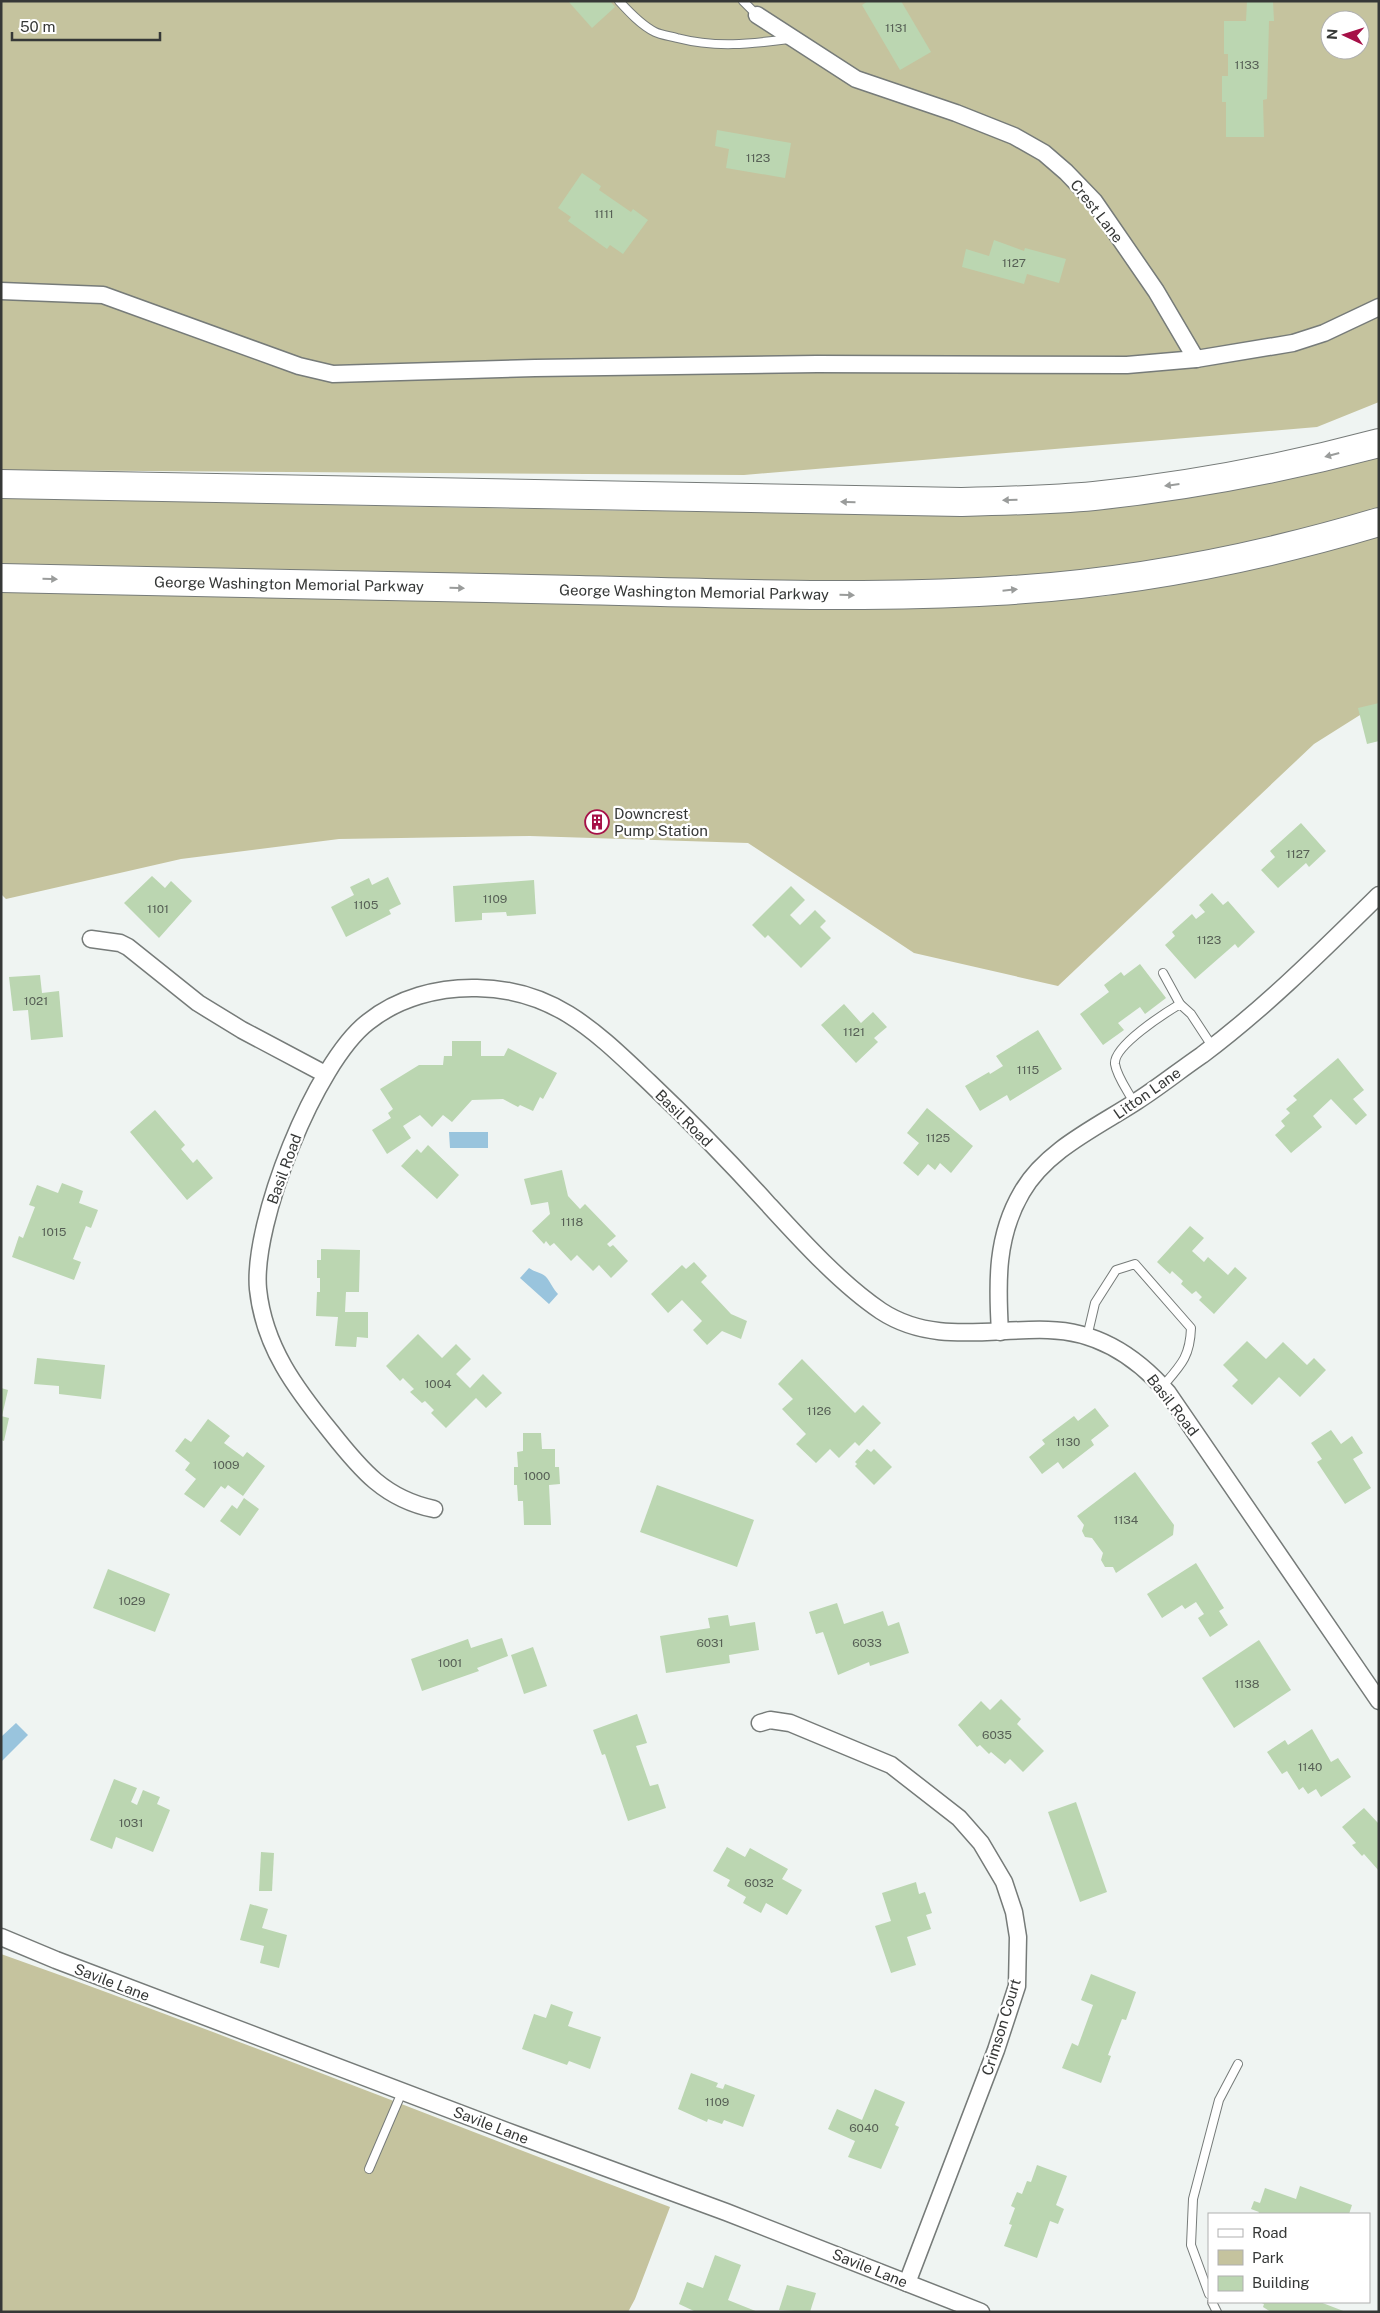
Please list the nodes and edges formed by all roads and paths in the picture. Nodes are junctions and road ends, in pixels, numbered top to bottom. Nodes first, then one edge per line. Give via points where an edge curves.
1 (619, 1) edge
2 (743, 1) edge
3 (757, 15) joint
4 (791, 38) junction
5 (1, 291) edge
6 (1379, 307) edge
7 (1196, 359) junction
8 (1379, 443) edge
9 (1, 484) edge
10 (1379, 522) edge
11 (1, 578) edge
12 (1379, 894) edge
13 (90, 939) dead end
14 (1163, 973) dead end
15 (1180, 1004) junction
16 (1212, 1046) junction
17 (325, 1074) junction
18 (1134, 1103) junction
19 (1000, 1332) junction
20 (1087, 1337) junction
21 (1162, 1387) junction
22 (434, 1509) dead end
23 (1379, 1701) edge
24 (760, 1723) dead end
25 (1, 1937) edge
26 (1238, 2064) dead end
27 (402, 2092) junction
28 (369, 2169) dead end
29 (907, 2283) junction
30 (1208, 2291) edge
31 (981, 2312) edge

1 - 4 lane via 632,16 655,32 689,41 740,46
2 - 3 lane
3 - 4 street, Crest Lane
4 - 7 street, Crest Lane via 856,79 1014,136 1044,153 1094,202 1156,292
5 - 7 street via 103,296 299,366 333,374 817,364 1127,365
6 - 7 street via 1324,333 1293,343
8 -> 9 highway via 1298,464 1218,479 1087,496 961,502
11 -> 10 highway, George Washington Memorial Parkway via 730,594 894,595 999,591 1126,578 1229,561
12 - 16 street, Litton Lane via 1312,962
13 - 17 street via 128,947 198,1003
14 - 15 lane
15 - 16 lane via 1191,1014
15 - 18 lane via 1132,1038 1116,1056 1115,1064
16 - 18 street, Litton Lane
17 - 19 street, Basil Road via 346,1043 366,1023 390,1007 416,996 445,989 478,988 509,991 540,1000 594,1030 674,1106 797,1236 882,1312 938,1332
17 - 22 street, Basil Road via 299,1129 262,1231 258,1288 262,1313 274,1350 286,1373 351,1456 376,1483 397,1496
18 - 19 street, Litton Lane via 1056,1154 1022,1190 1010,1213 998,1264
19 - 20 street, Basil Road via 1050,1330
20 - 21 street, Basil Road via 1127,1355
20 - 21 lane via 1095,1303 1116,1270 1135,1264 1191,1328 1190,1347
21 - 23 street, Basil Road
24 - 29 street, Crimson Court via 770,1720 790,1723 891,1765 912,1780 960,1818 981,1843 1004,1882 1014,1912 1018,1937 1017,1986 996,2050
25 - 27 street, Savile Lane
26 - 30 lane via 1219,2100 1193,2199 1191,2245
27 - 28 lane
27 - 29 street, Savile Lane
29 - 31 street, Savile Lane

